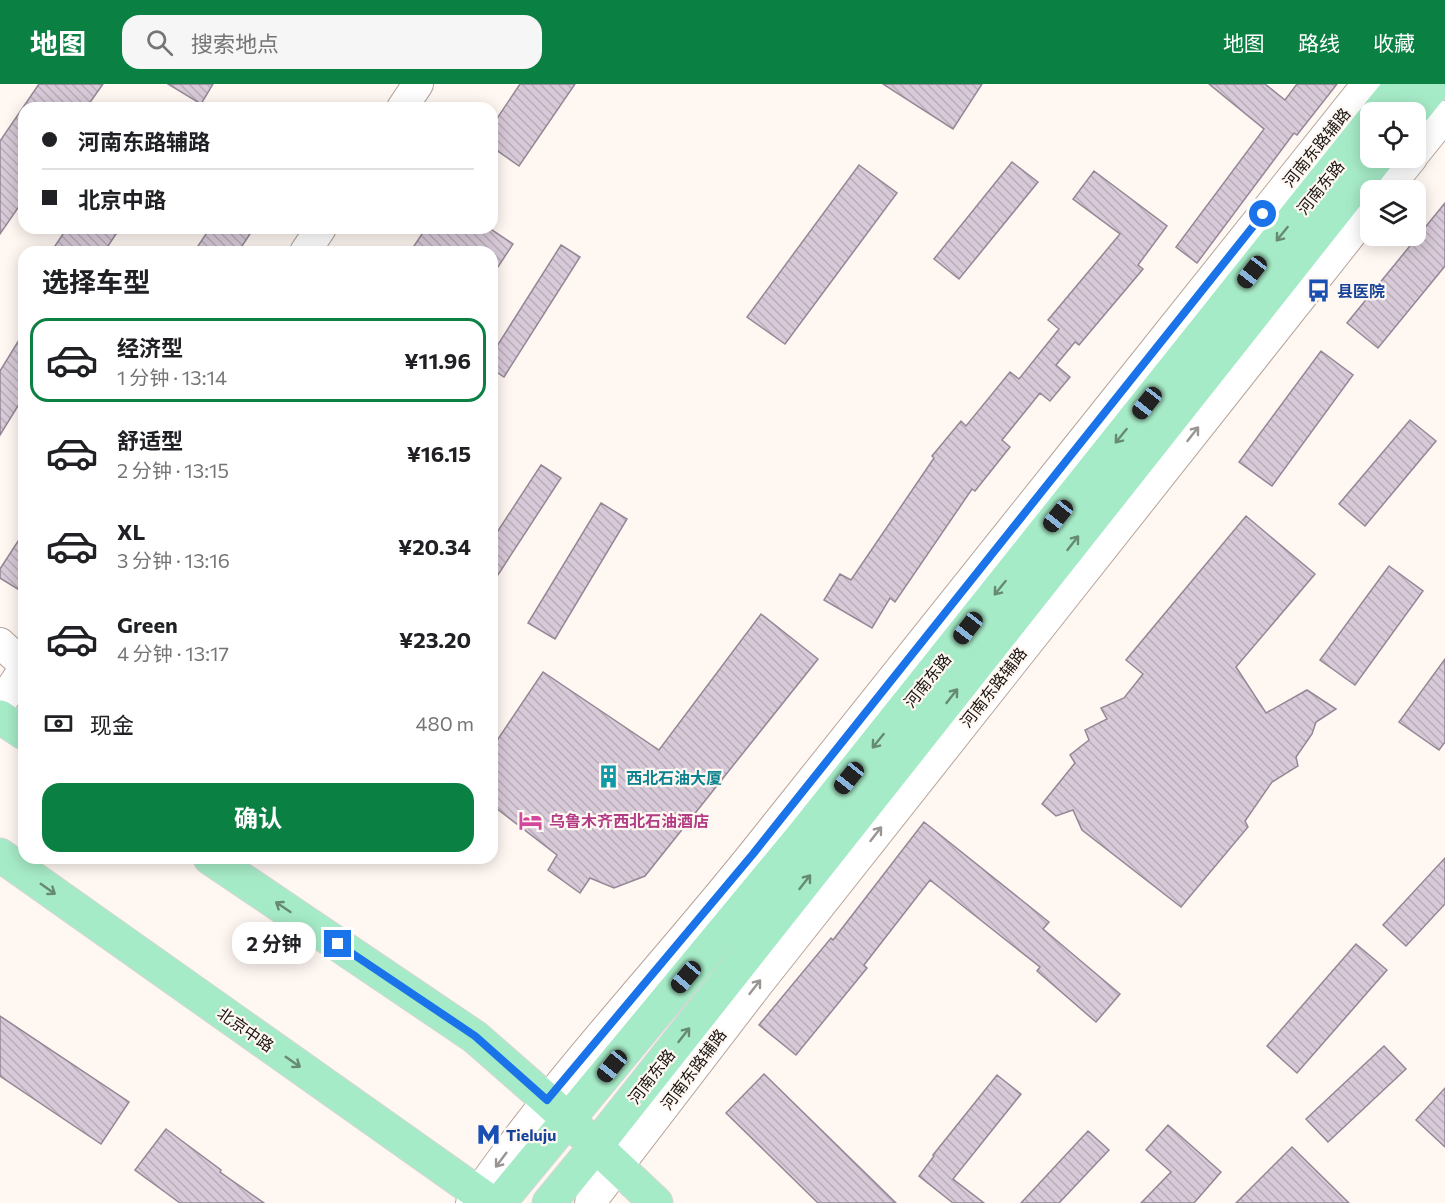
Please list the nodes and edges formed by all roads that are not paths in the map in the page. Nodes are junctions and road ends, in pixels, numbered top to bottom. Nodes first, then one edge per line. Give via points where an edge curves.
1 (418, 84) edge
2 (1367, 84) edge
3 (1402, 84) edge
4 (1435, 84) edge
5 (406, 102) edge
6 (1387, 102) edge
7 (1420, 102) edge
8 (1445, 116) edge
9 (1360, 137) edge
10 (1426, 140) edge
11 (1369, 168) edge
12 (1404, 168) edge
13 (1394, 180) edge
14 (1360, 223) edge
15 (0, 643) edge
16 (18, 661) edge
17 (18, 676) edge
18 (0, 704) edge
19 (0, 717) edge
20 (18, 729) edge
21 (0, 855) edge
22 (219, 864) edge
23 (557, 1110) junction
24 (607, 1157) junction
25 (485, 1201) edge
26 (549, 1203) edge
27 (590, 1203) edge
28 (656, 1203) edge

1 - 5 street
2 - 23 street, 河南东路辅路 via 753,854
3 - 6 main road
4 - 7 main road
8 - 10 street
9 -> 23 main road, 河南东路 via 804,834
24 -> 11 main road, 河南东路
12 - 13 street
24 -> 14 street, 河南东路辅路 via 758,984
15 - 16 street
17 - 18 street
19 - 20 main road
21 -> 25 main road, 北京中路
23 -> 22 main road via 475,1036
23 - 24 main road
23 -> 25 main road, 河南东路
24 - 26 main road, 河南东路
24 - 27 street, 河南东路辅路
24 - 28 main road

